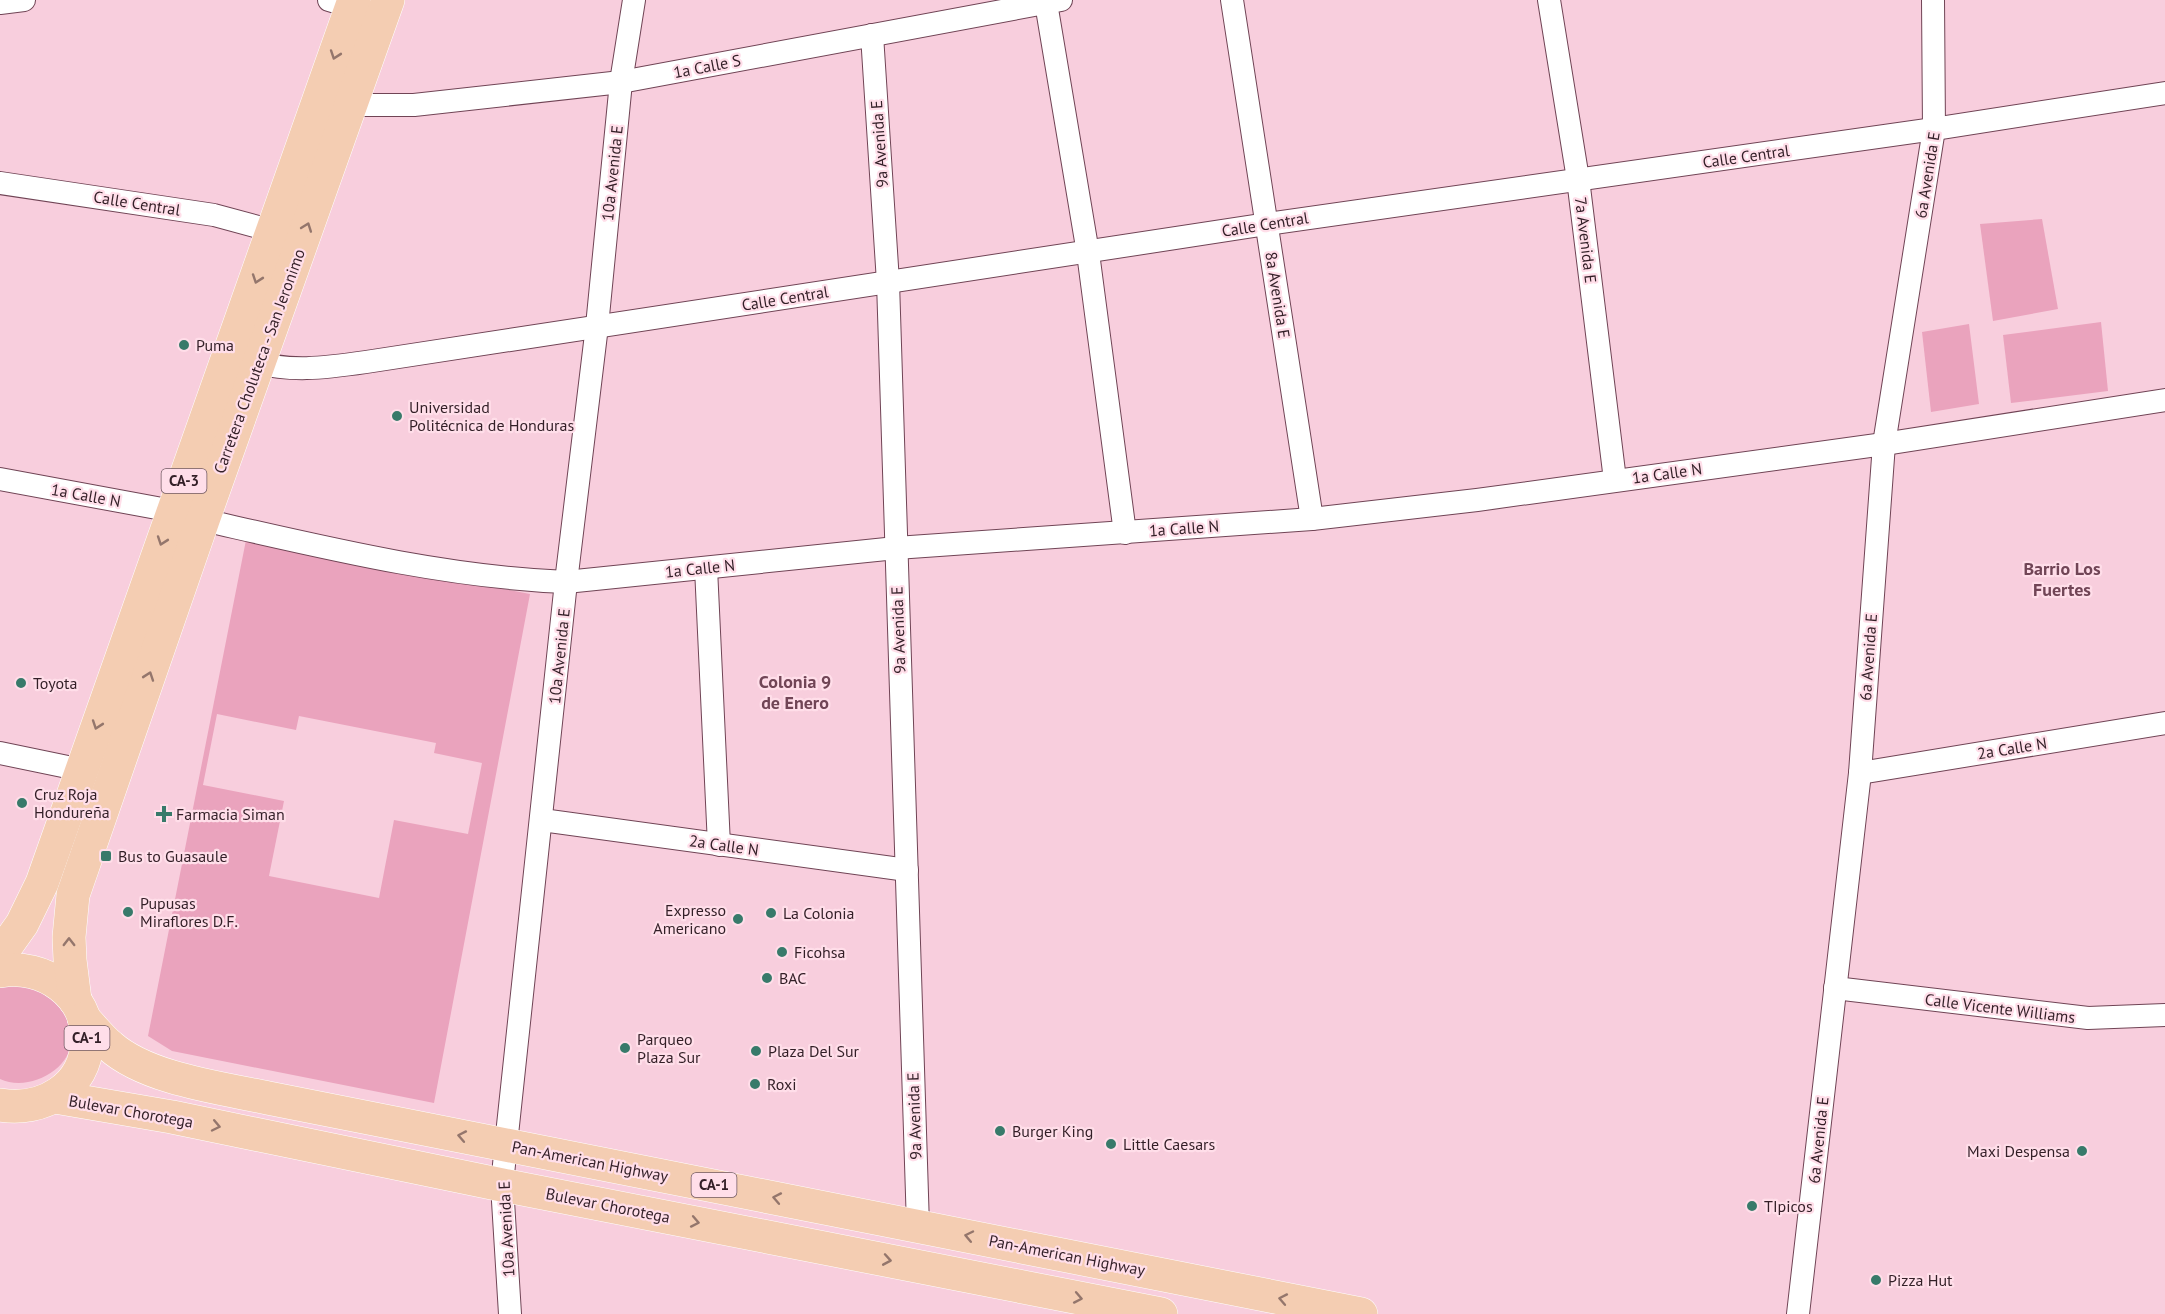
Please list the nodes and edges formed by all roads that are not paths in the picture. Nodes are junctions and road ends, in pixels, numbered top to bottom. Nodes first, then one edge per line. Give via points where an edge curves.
1 (24, 0) edge
2 (388, 0) edge
3 (634, 0) edge
4 (1232, 0) edge
5 (1549, 0) edge
6 (1933, 0) edge
7 (1054, 1) edge
8 (345, 2) edge
9 (0, 3) edge
10 (872, 35) junction
11 (621, 82) junction
12 (2165, 93) edge
13 (350, 105) junction
14 (1934, 129) junction
15 (1578, 179) junction
16 (0, 183) edge
17 (1267, 224) junction
18 (273, 231) junction
19 (1088, 253) junction
20 (888, 282) junction
21 (597, 326) junction
22 (244, 359) junction
23 (2165, 400) edge
24 (1884, 444) junction
25 (0, 479) edge
26 (1615, 480) junction
27 (188, 515) junction
28 (1312, 519) junction
29 (1125, 533) junction
30 (896, 549) junction
31 (706, 568) junction
32 (566, 582) junction
33 (2165, 723) edge
34 (0, 753) edge
35 (82, 770) junction
36 (1860, 773) junction
37 (542, 820) junction
38 (719, 845) junction
39 (907, 870) junction
40 (0, 955) edge
41 (0, 971) edge
42 (1835, 988) junction
43 (80, 1009) junction
44 (2165, 1015) edge
45 (55, 1097) junction
46 (0, 1105) edge
47 (506, 1144) junction
48 (502, 1185) junction
49 (918, 1226) junction
50 (510, 1314) edge
51 (1161, 1314) edge
52 (1361, 1314) edge
53 (1798, 1314) edge

1 - 9 street
2 - 13 highway, Carretera Choluteca - San Jeronimo / CA-3
3 - 11 street, 10a Avenida E
4 - 17 street, 8a Avenida E
5 - 15 street, 7a Avenida E
6 - 14 street, 6a Avenida E
7 - 10 street, 1a Calle S
7 - 19 street
8 -> 18 highway, Carretera Choluteca - San Jeronimo / CA-3
10 - 11 street, 1a Calle S
10 - 20 street, 9a Avenida E
11 - 13 street, 1a Calle S via 414,105
11 - 21 street, 10a Avenida E
12 - 14 street, Calle Central
22 -> 13 highway, Carretera Choluteca - San Jeronimo / CA-3
14 - 15 street, Calle Central
14 - 24 street, 6a Avenida E
15 - 17 street, Calle Central
15 - 26 street, 7a Avenida E
16 - 18 street, Calle Central via 214,215
17 - 19 street, Calle Central
17 - 28 street, 8a Avenida E
18 -> 22 highway, Carretera Choluteca - San Jeronimo / CA-3
19 - 20 street, Calle Central
19 - 29 street
20 - 21 street, Calle Central
20 - 30 street, 9a Avenida E
21 - 22 street, Calle Central via 311,370
21 - 32 street, 10a Avenida E
22 - 27 highway, Carretera Choluteca - San Jeronimo / CA-3
23 - 24 street, 1a Calle N
24 - 26 street, 1a Calle N
24 - 36 street, 6a Avenida E
25 - 27 street, 1a Calle N
26 - 28 street, 1a Calle N
27 - 32 street, 1a Calle N via 358,555 513,580
27 -> 35 highway, Carretera Choluteca - San Jeronimo / CA-3
43 -> 27 highway, Carretera Choluteca - San Jeronimo / CA-3 via 70,960 73,895
28 - 29 street, 1a Calle N
29 - 30 street, 1a Calle N
30 - 31 street, 1a Calle N
30 - 39 street, 9a Avenida E
31 - 32 street, 1a Calle N
31 - 38 street
32 - 37 street, 10a Avenida E
33 - 36 street, 2a Calle N
34 - 35 street
35 - 40 highway, Carretera Choluteca - San Jeronimo / CA-3 via 42,883 22,924
36 - 42 street, 6a Avenida E
37 - 38 street, 2a Calle N
37 - 47 street, 10a Avenida E
38 - 39 street, 2a Calle N
39 - 49 street, 9a Avenida E
41 - 43 highway, CA-1 via 23,969 43,974 61,984
42 - 44 street, Calle Vicente Williams via 2088,1018
42 - 53 street, 6a Avenida E
43 - 45 highway, CA-1 via 87,1041 83,1063 72,1082
47 -> 43 highway, Pan-American Highway / CA-1 via 179,1079 142,1066 110,1047
45 - 46 highway, CA-1 via 37,1105
45 -> 48 highway, Bulevar Chorotega / CA-1
47 - 48 street, 10a Avenida E
49 -> 47 highway, Pan-American Highway / CA-1
48 - 50 street, 10a Avenida E
48 -> 51 highway, Bulevar Chorotega / CA-1
52 -> 49 highway, Pan-American Highway / CA-1

